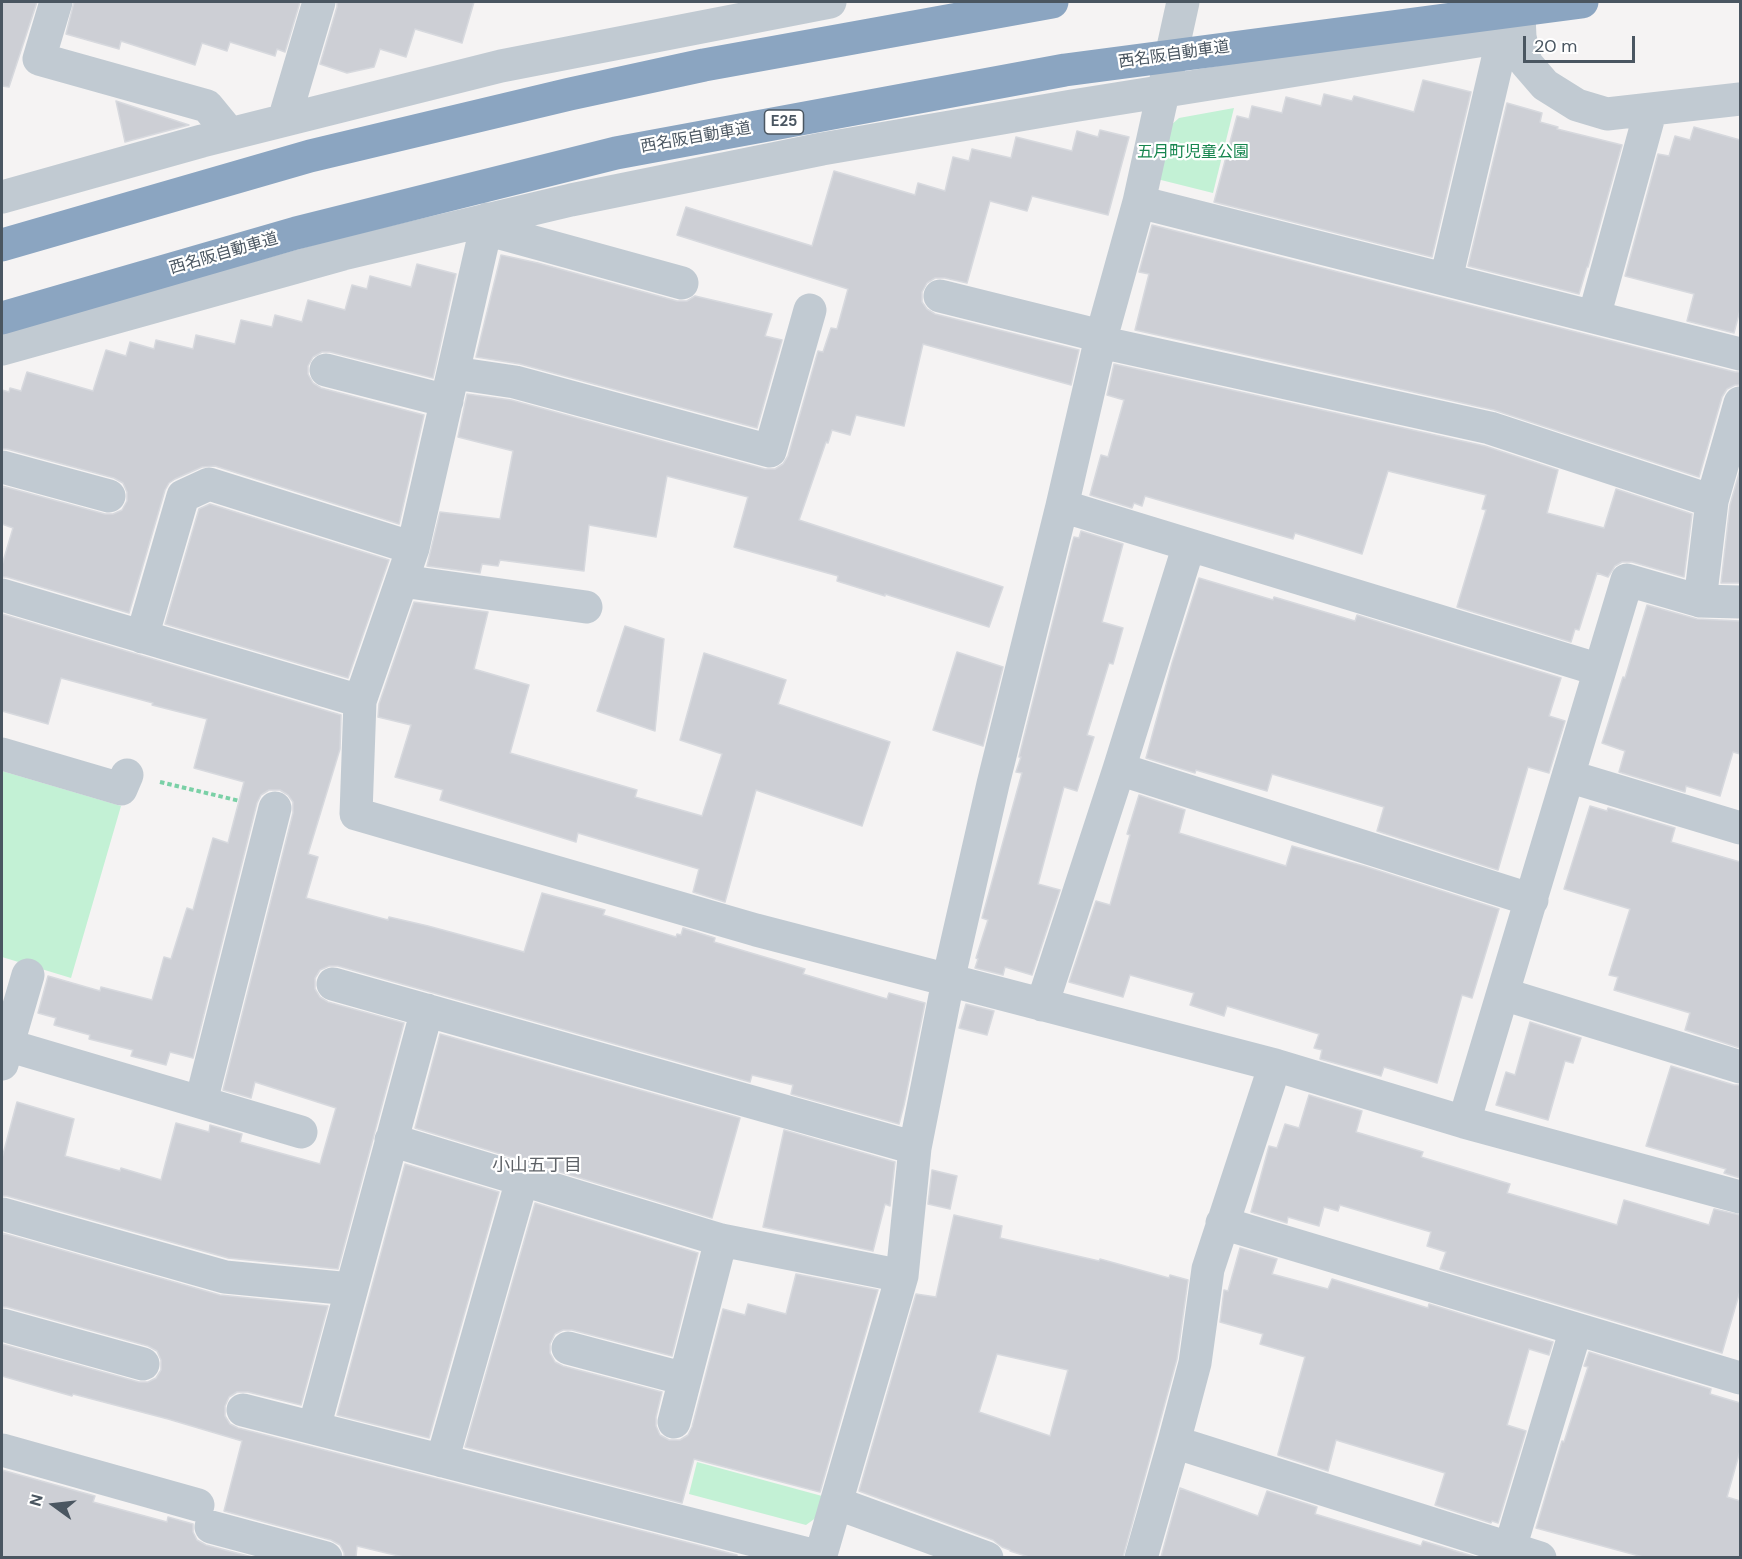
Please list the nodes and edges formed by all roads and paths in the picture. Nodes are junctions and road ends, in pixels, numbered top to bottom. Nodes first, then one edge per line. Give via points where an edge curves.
1 (56, 2) edge
2 (319, 2) edge
3 (830, 2) edge
4 (1052, 2) edge
5 (1183, 2) edge
6 (1519, 2) edge
7 (1582, 2) edge
8 (1511, 37) junction
9 (1164, 92) junction
10 (1740, 99) edge
11 (1651, 109) junction
12 (284, 120) junction
13 (230, 134) junction
14 (2, 197) edge
15 (1139, 202) junction
16 (487, 224) junction
17 (2, 245) edge
18 (1446, 279) junction
19 (682, 283) dead end
20 (940, 296) dead end
21 (810, 310) dead end
22 (1594, 317) junction
23 (2, 318) edge
24 (1100, 339) junction
25 (2, 349) edge
26 (1740, 354) edge
27 (326, 370) dead end
28 (450, 387) junction
29 (1740, 403) edge
30 (2, 467) edge
31 (109, 496) dead end
32 (1712, 501) junction
33 (1062, 506) junction
34 (1189, 545) junction
35 (413, 548) junction
36 (402, 581) junction
37 (2, 595) edge
38 (1700, 601) junction
39 (1740, 602) edge
40 (586, 607) dead end
41 (142, 637) junction
42 (1600, 670) junction
43 (360, 701) junction
44 (2, 754) edge
45 (1119, 769) junction
46 (127, 775) dead end
47 (1568, 776) junction
48 (275, 808) dead end
49 (1740, 828) edge
50 (1532, 900) junction
51 (28, 975) dead end
52 (948, 981) junction
53 (333, 984) dead end
54 (1503, 994) junction
55 (1042, 1005) junction
56 (427, 1010) junction
57 (4, 1054) edge
58 (1275, 1065) junction
59 (1740, 1066) edge
60 (201, 1102) junction
61 (1464, 1122) junction
62 (301, 1132) dead end
63 (392, 1140) junction
64 (915, 1148) junction
65 (522, 1180) junction
66 (1740, 1197) edge
67 (2, 1214) edge
68 (1222, 1223) junction
69 (721, 1240) junction
70 (902, 1276) junction
71 (351, 1290) junction
72 (2, 1325) edge
73 (1576, 1329) junction
74 (568, 1348) dead end
75 (143, 1364) dead end
76 (1740, 1378) edge
77 (685, 1379) junction
78 (243, 1410) dead end
79 (674, 1422) dead end
80 (314, 1428) junction
81 (1174, 1442) junction
82 (2, 1450) edge
83 (442, 1461) junction
84 (836, 1503) junction
85 (1519, 1555) edge
86 (326, 1557) edge
87 (820, 1557) edge
88 (987, 1557) edge
89 (1141, 1557) edge

1 - 13 street via 39,59 207,106
2 - 12 street
3 - 12 street via 501,66
4 - 17 highway via 570,93 310,156
5 - 9 street
6 - 8 street
7 - 23 highway, 西名阪自動車道 / E25 via 1065,70 616,153 296,233
8 - 9 street
8 - 11 street via 1545,85 1577,105 1607,114
8 - 18 street
9 - 15 street
9 - 16 street via 822,149 571,200
10 - 11 street
11 - 22 street
12 - 13 street
13 - 14 street
15 - 18 street
15 - 24 street
16 - 19 street
16 - 25 street via 343,254
16 - 28 street
18 - 22 street
20 - 24 street
21 - 28 street via 770,451 515,382
22 - 26 street
24 - 32 street via 1490,428
24 - 33 street
27 - 28 street
28 - 35 street
29 - 32 street
30 - 31 street
32 - 38 street
33 - 34 street
33 - 52 street
34 - 42 street
34 - 45 street
35 - 36 street
35 - 41 street via 209,484 183,496
36 - 40 street
36 - 43 street
37 - 41 street
38 - 39 street
38 - 42 street via 1627,580
41 - 43 street
42 - 47 street
43 - 52 street via 356,814 756,930
44 - 46 street via 121,789
45 - 50 street
45 - 55 street
47 - 49 street
47 - 50 street
48 - 60 street
50 - 54 street
51 - 57 street
52 - 55 street
52 - 64 street
53 - 56 street
54 - 59 street
54 - 61 street
55 - 58 street
56 - 63 street
56 - 64 street
57 - 60 street
58 - 61 street
58 - 68 street
60 - 62 street
61 - 66 street
63 - 65 street
63 - 71 street
64 - 70 street
65 - 69 street
65 - 83 street
67 - 71 street via 225,1277
68 - 73 street
68 - 81 street via 1208,1269 1195,1363
69 - 70 street
69 - 77 street
70 - 84 street
71 - 80 street
72 - 75 street
73 - 76 street
73 - 85 street
74 - 77 street
77 - 79 street
78 - 80 street
80 - 83 street
81 - 85 street
81 - 89 street
82 - 86 street
83 - 87 street
84 - 87 street
84 - 88 street

